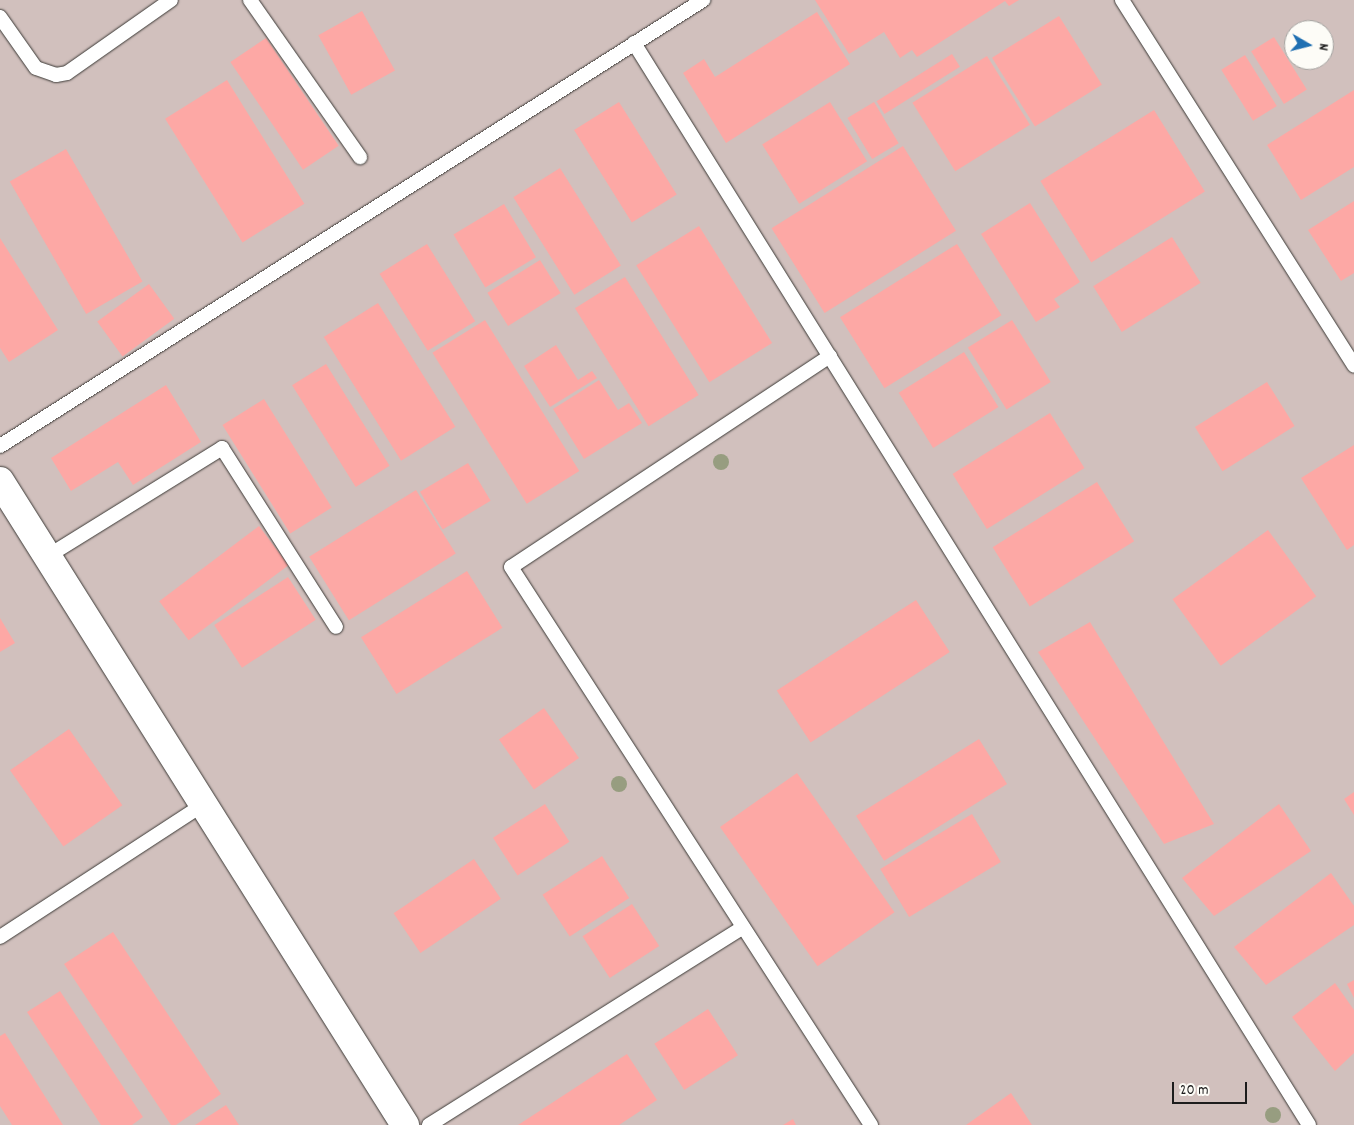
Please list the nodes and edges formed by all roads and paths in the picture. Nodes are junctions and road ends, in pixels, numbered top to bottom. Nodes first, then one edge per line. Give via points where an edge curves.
1 (171, 0) edge
2 (250, 0) edge
3 (702, 0) edge
4 (1122, 0) edge
5 (0, 17) edge
6 (634, 43) junction
7 (360, 157) dead end
8 (830, 356) junction
9 (1354, 366) edge
10 (0, 446) edge
11 (0, 481) edge
12 (48, 556) junction
13 (336, 627) dead end
14 (204, 804) junction
15 (743, 927) junction
16 (0, 937) edge
17 (405, 1125) edge
18 (429, 1125) edge
19 (871, 1125) edge
20 (1309, 1125) edge

1 - 5 lane via 67,73 56,75 36,68
2 - 7 lane
3 - 6 lane
4 - 9 lane
6 - 8 lane
6 - 10 lane
8 - 15 lane via 511,567
8 - 20 lane
11 - 12 street
12 - 13 lane via 222,448
12 - 14 street
14 - 16 lane
14 - 17 street
15 - 18 lane
15 - 19 lane

